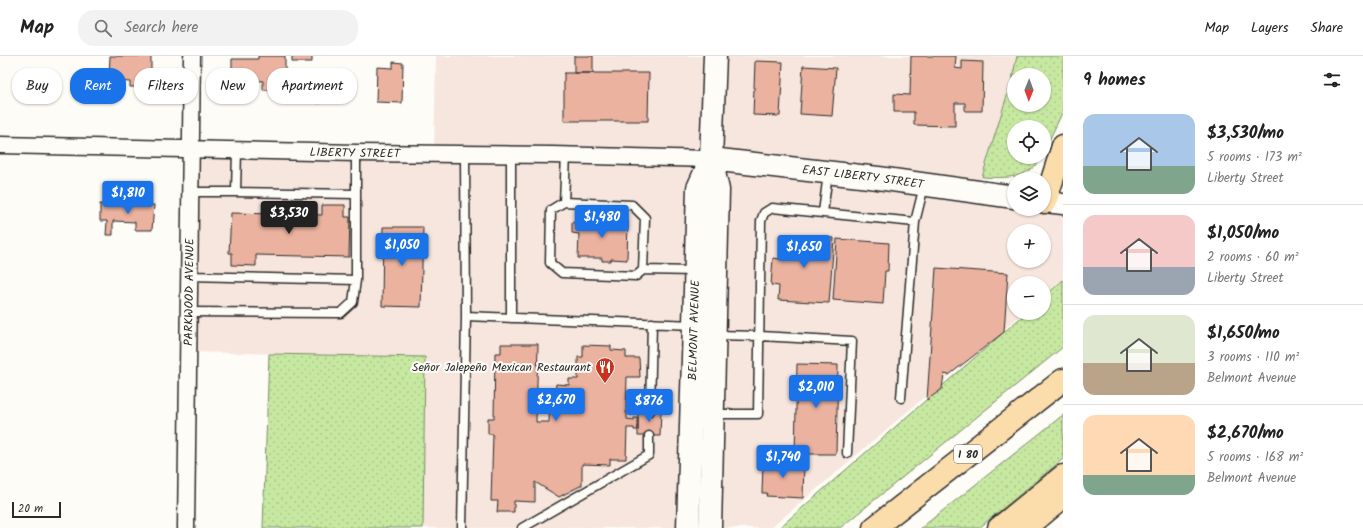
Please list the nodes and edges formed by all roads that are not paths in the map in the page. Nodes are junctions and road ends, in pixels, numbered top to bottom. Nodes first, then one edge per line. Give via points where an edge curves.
1 (192, 56) edge
2 (716, 56) edge
3 (0, 145) edge
4 (1063, 146) edge
5 (190, 150) junction
6 (237, 150) junction
7 (356, 153) junction
8 (466, 154) junction
9 (511, 154) junction
10 (566, 155) junction
11 (711, 159) junction
12 (828, 172) junction
13 (924, 184) junction
14 (190, 192) junction
15 (236, 192) junction
16 (356, 194) junction
17 (1007, 196) edge
18 (564, 202) junction
19 (1051, 202) edge
20 (823, 214) junction
21 (915, 222) junction
22 (643, 270) junction
23 (696, 271) junction
24 (189, 276) junction
25 (356, 280) junction
26 (188, 312) junction
27 (466, 316) junction
28 (511, 318) junction
29 (652, 324) junction
30 (695, 325) junction
31 (715, 336) junction
32 (760, 336) junction
33 (1063, 380) edge
34 (900, 398) dead end
35 (650, 411) dead end
36 (713, 414) junction
37 (649, 436) dead end
38 (847, 453) dead end
39 (1063, 476) edge
40 (1063, 497) edge
41 (186, 528) edge
42 (462, 528) edge
43 (522, 528) edge
44 (688, 528) edge
45 (710, 528) edge
46 (874, 528) edge
47 (999, 528) edge
48 (1026, 528) edge

1 - 5 street, PARKWOOD AVENUE
2 - 11 main road, BELMONT AVENUE
3 - 5 street, LIBERTY STREET
4 - 19 highway
5 - 6 street, LIBERTY STREET
5 - 14 street, PARKWOOD AVENUE
6 - 7 street, LIBERTY STREET
6 - 15 lane
7 - 8 street, LIBERTY STREET
7 - 16 lane
8 - 9 street, LIBERTY STREET
8 - 27 lane
9 - 10 street, LIBERTY STREET
9 - 28 lane
10 - 11 street, LIBERTY STREET
10 - 18 lane
11 - 12 main road, EAST LIBERTY STREET
11 - 23 main road, BELMONT AVENUE via 698,188
11 - 31 main road, BELMONT AVENUE via 718,190
12 - 13 main road, EAST LIBERTY STREET
12 - 20 lane
13 - 17 main road, EAST LIBERTY STREET
13 - 21 lane
14 - 15 lane
14 - 24 street, PARKWOOD AVENUE
15 - 16 lane
16 - 25 lane
18 - 22 lane via 632,205 645,218
18 - 22 lane via 551,210 550,263 562,273 636,276
20 - 21 lane
20 - 32 lane via 772,208 764,213
21 - 34 lane
22 - 23 lane
23 - 30 main road, BELMONT AVENUE
24 - 25 lane
24 - 26 street, PARKWOOD AVENUE
25 - 26 lane via 353,302 341,313
26 - 41 street, PARKWOOD AVENUE
27 - 28 lane
27 - 42 lane
28 - 29 lane
29 - 30 lane
29 - 35 lane
30 - 44 main road, BELMONT AVENUE
31 - 32 lane
31 - 36 main road, BELMONT AVENUE
32 - 36 lane via 758,414
32 - 38 lane via 852,341
33 - 46 highway, I 80
36 - 45 main road, BELMONT AVENUE
37 - 43 lane via 648,455
39 - 47 highway
40 - 48 highway

